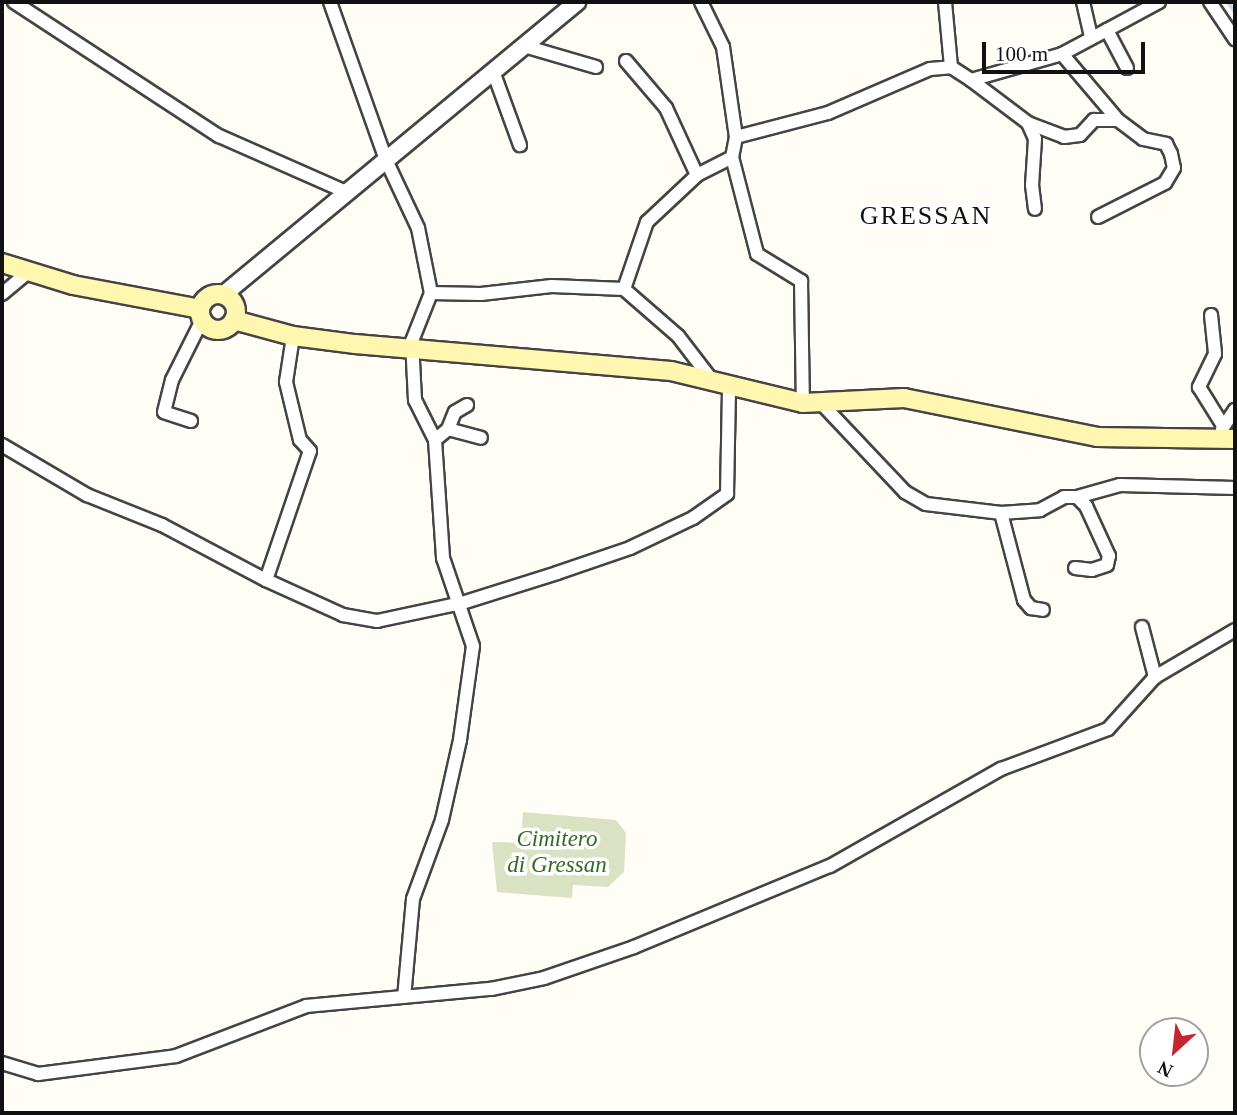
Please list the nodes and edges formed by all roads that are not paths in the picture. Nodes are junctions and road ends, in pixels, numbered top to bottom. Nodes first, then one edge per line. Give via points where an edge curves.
1 (14, 2) edge
2 (330, 2) edge
3 (577, 2) edge
4 (701, 2) edge
5 (945, 2) edge
6 (1083, 2) edge
7 (1159, 2) edge
8 (1210, 2) edge
9 (1107, 30) junction
10 (1091, 38) junction
11 (1235, 39) edge
12 (524, 46) junction
13 (1062, 54) junction
14 (626, 61) dead end
15 (596, 66) dead end
16 (951, 67) junction
17 (1127, 68) dead end
18 (493, 71) junction
19 (971, 80) junction
20 (1118, 120) junction
21 (1028, 123) junction
22 (736, 137) junction
23 (520, 145) dead end
24 (732, 157) junction
25 (386, 160) junction
26 (697, 176) junction
27 (348, 193) junction
28 (1035, 209) dead end
29 (1098, 216) dead end
30 (2, 263) edge
31 (28, 272) junction
32 (624, 289) junction
33 (431, 293) junction
34 (2, 294) edge
35 (223, 295) junction
36 (201, 315) junction
37 (1211, 315) dead end
38 (234, 320) junction
39 (293, 336) junction
40 (413, 349) junction
41 (720, 382) junction
42 (812, 402) junction
43 (467, 405) dead end
44 (1235, 410) edge
45 (191, 421) dead end
46 (448, 429) junction
47 (1226, 433) edge
48 (481, 438) dead end
49 (435, 440) junction
50 (2, 445) edge
51 (1235, 488) edge
52 (1077, 497) junction
53 (1002, 513) junction
54 (1075, 568) dead end
55 (266, 580) junction
56 (462, 603) junction
57 (1043, 610) dead end
58 (1142, 627) dead end
59 (1235, 630) edge
60 (1155, 677) junction
61 (404, 998) junction
62 (2, 1063) edge

1 - 27 street via 219,136
2 - 25 street
3 - 12 street
4 - 22 street via 723,47
5 - 16 street
6 - 10 street
7 - 9 street
8 - 11 street
9 - 10 street
9 - 17 street
10 - 13 street
12 - 15 street
12 - 18 street
13 - 19 street
13 - 20 street
14 - 26 street via 666,108
16 - 19 street
16 - 22 street via 930,69 828,113
18 - 23 street
18 - 25 street
19 - 21 street
20 - 21 street via 1094,120 1080,135 1064,137
20 - 29 street via 1143,139 1166,144 1174,168 1165,183
21 - 28 street via 1035,139 1031,185
22 - 24 street
24 - 26 street
24 - 42 street via 757,254 801,281
25 - 27 street
25 - 33 street via 418,228
26 - 32 street via 647,222
27 - 35 street
30 - 31 main road
31 - 34 street
31 - 36 main road
32 - 33 street via 552,286 481,294
32 - 41 street
33 - 40 street
35 - 36 main road via 210,296
35 - 38 main road via 234,305
36 - 38 main road via 220,329
36 - 45 street via 172,380 164,412
37 - 47 street via 1215,354 1199,387
38 - 39 main road
39 - 40 main road
39 - 55 street via 286,382 300,440 310,451
40 - 41 main road via 671,371
40 - 49 street via 415,400
41 - 42 main road
41 - 56 street via 727,494 693,518 630,548
42 - 47 main road via 904,398 1097,437
42 - 53 street via 905,492 926,504
43 - 46 street via 455,412
44 - 47 street
46 - 48 street
46 - 49 street
49 - 56 street via 443,558
50 - 55 street via 87,495 162,525
51 - 52 street via 1120,485
52 - 53 street via 1064,497 1040,510
52 - 54 street via 1110,556 1100,567
53 - 57 street via 1024,600 1031,608
55 - 56 street via 343,615 377,621
56 - 61 street via 473,646 460,740 442,820 413,899
58 - 60 street
59 - 60 street
60 - 61 street via 1108,729 1001,769 830,866 634,947 544,978
61 - 62 street via 306,1006 176,1056 38,1074

